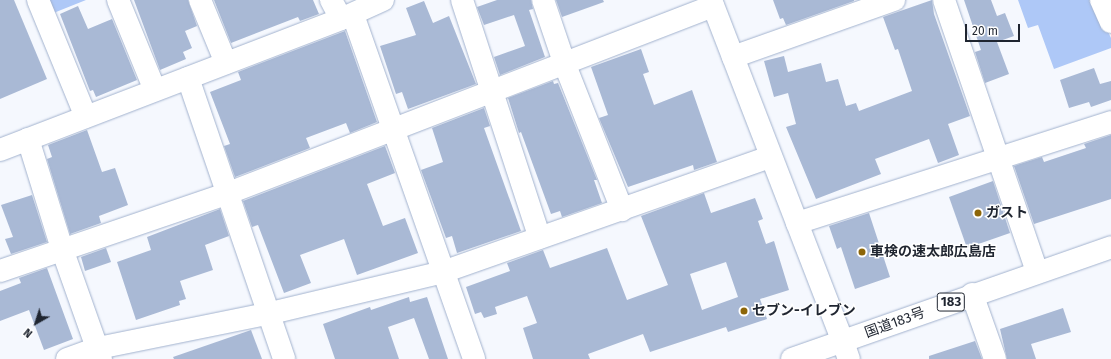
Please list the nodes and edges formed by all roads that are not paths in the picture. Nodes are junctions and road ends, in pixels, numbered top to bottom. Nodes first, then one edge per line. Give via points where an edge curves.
1 (38, 0) edge
2 (118, 0) edge
3 (200, 0) edge
4 (330, 0) edge
5 (383, 0) edge
6 (462, 0) edge
7 (543, 0) edge
8 (894, 0) edge
9 (944, 0) edge
10 (1101, 0) edge
11 (712, 3) edge
12 (347, 17) junction
13 (1111, 22) edge
14 (733, 57) junction
15 (226, 64) junction
16 (565, 65) junction
17 (188, 78) junction
18 (155, 90) junction
19 (490, 91) junction
20 (86, 117) junction
21 (1111, 122) edge
22 (392, 128) junction
23 (28, 139) junction
24 (0, 150) edge
25 (770, 157) junction
26 (996, 159) junction
27 (226, 194) junction
28 (622, 210) junction
29 (797, 223) junction
30 (540, 238) junction
31 (1111, 246) edge
32 (62, 249) junction
33 (0, 271) edge
34 (443, 272) junction
35 (1037, 272) junction
36 (972, 294) junction
37 (267, 314) junction
38 (846, 350) edge
39 (100, 354) edge
40 (67, 359) edge
41 (284, 359) edge
42 (474, 359) edge
43 (792, 359) edge
44 (995, 359) edge

1 - 20 main road
2 - 18 main road
3 - 15 main road
4 - 12 main road
5 - 12 main road
6 - 19 main road
7 - 16 main road
8 - 14 main road
9 - 26 main road
10 - 13 main road
11 - 14 main road
11 - 16 main road
12 - 15 main road
12 - 22 main road
14 - 25 main road
15 - 17 main road
16 - 19 main road
16 - 28 main road
17 - 18 main road
17 - 27 main road
18 - 20 main road
19 - 22 main road
19 - 30 main road
20 - 23 main road
21 - 26 main road
22 - 27 main road
22 - 34 main road
23 - 24 main road
23 - 32 main road
25 - 28 main road
25 - 29 main road
26 - 29 main road
26 - 35 main road
27 - 32 main road
27 - 37 main road
28 - 30 main road
29 - 38 main road
30 - 34 main road
31 - 35 main road, 国道183号 / 183
32 - 33 main road
32 - 39 main road
34 - 37 main road
34 - 42 main road
35 - 36 main road, 国道183号 / 183
36 - 38 main road, 国道183号 / 183
36 - 44 main road
37 - 39 main road
37 - 41 main road
38 - 43 main road, 国道183号 / 183
39 - 40 main road

